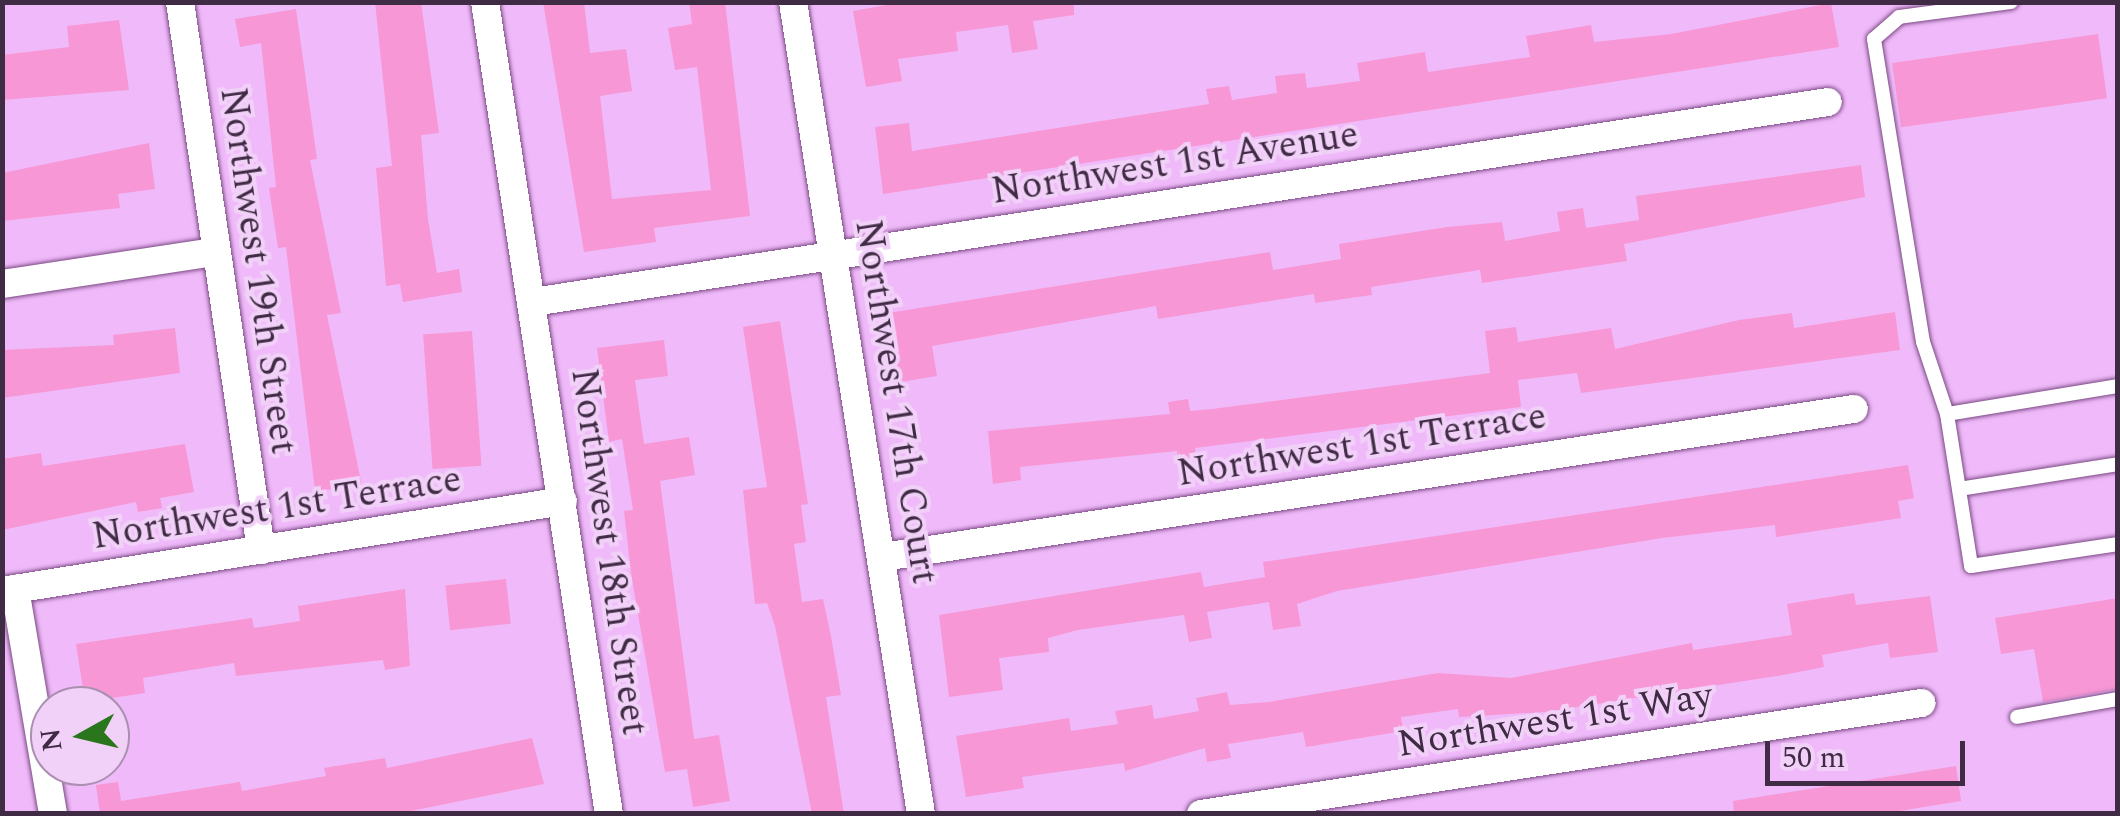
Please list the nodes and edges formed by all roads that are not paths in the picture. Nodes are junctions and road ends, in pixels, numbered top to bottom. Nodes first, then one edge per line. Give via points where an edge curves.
1 (180, 2) edge
2 (485, 2) edge
3 (793, 2) edge
4 (2011, 2) edge
5 (1828, 102) dead end
6 (213, 252) junction
7 (834, 254) junction
8 (2, 284) edge
9 (533, 302) junction
10 (2118, 386) edge
11 (1854, 410) dead end
12 (1947, 414) junction
13 (2118, 464) edge
14 (1959, 488) junction
15 (563, 501) junction
16 (2118, 544) edge
17 (260, 550) junction
18 (882, 557) junction
19 (9, 590) edge
20 (2118, 700) edge
21 (1921, 703) dead end
22 (2017, 718) dead end
23 (53, 814) edge
24 (609, 814) edge
25 (921, 814) edge
26 (1201, 814) edge

1 - 6 street, Northwest 19th Street
2 - 9 street, Northwest 18th Street
3 - 7 street, Northwest 17th Court
4 - 12 lane via 1899,17 1874,38 1924,342
5 - 7 street, Northwest 1st Avenue
6 - 8 street
6 - 17 street, Northwest 19th Street
7 - 9 street, Northwest 1st Avenue
7 - 18 street, Northwest 17th Court
9 - 15 street, Northwest 18th Street
10 - 12 lane
11 - 18 street, Northwest 1st Terrace
12 - 14 lane
13 - 14 lane
14 - 16 lane via 1971,566
15 - 17 street, Northwest 1st Terrace
15 - 24 street, Northwest 18th Street
17 - 19 street, Northwest 1st Terrace
18 - 25 street, Northwest 17th Court
19 - 23 street
20 - 22 lane
21 - 26 street, Northwest 1st Way

